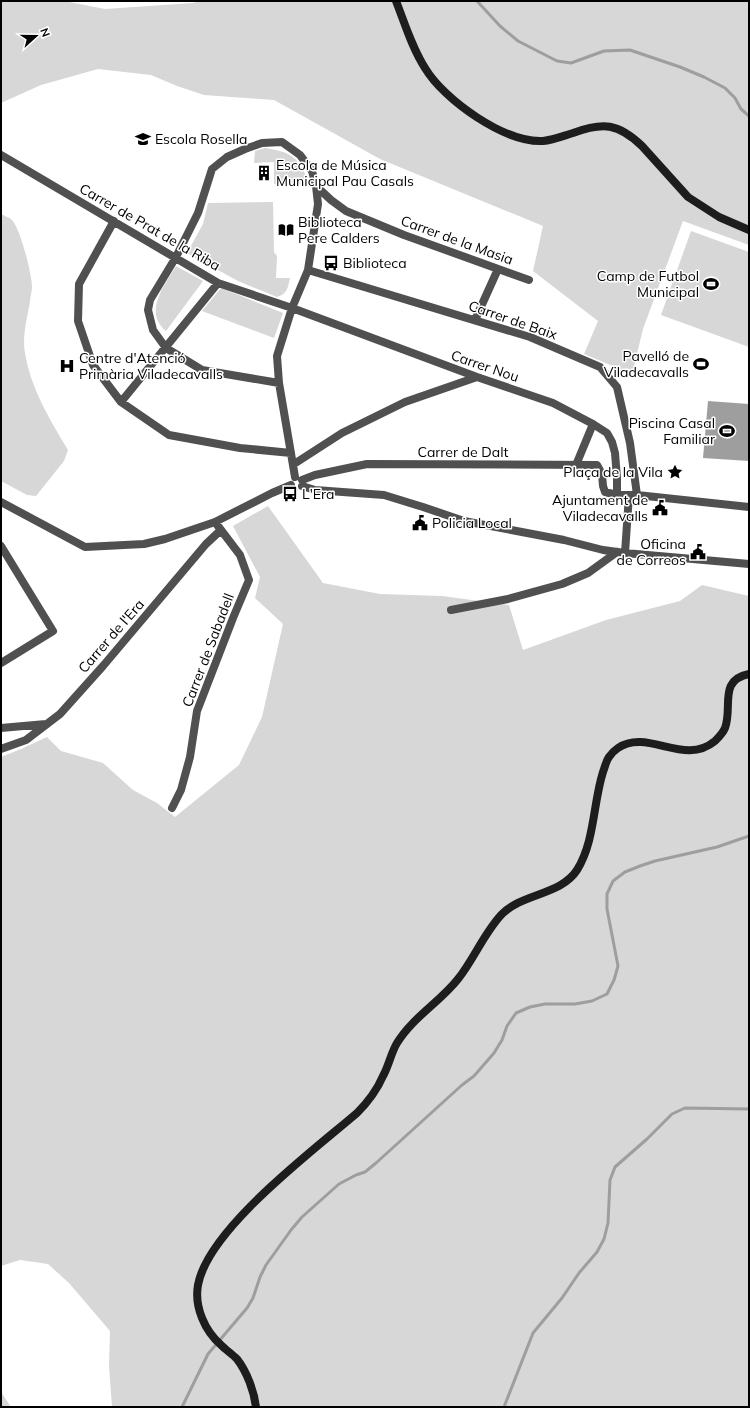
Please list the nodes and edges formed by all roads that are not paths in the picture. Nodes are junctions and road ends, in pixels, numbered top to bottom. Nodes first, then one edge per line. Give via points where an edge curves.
1 (396, 1) edge
2 (1, 155) edge
3 (316, 186) junction
4 (114, 221) junction
5 (749, 230) edge
6 (176, 257) junction
7 (498, 269) junction
8 (308, 270) junction
9 (529, 280) dead end
10 (218, 283) junction
11 (292, 308) junction
12 (475, 320) junction
13 (166, 348) junction
14 (477, 377) junction
15 (279, 383) junction
16 (121, 402) junction
17 (592, 424) junction
18 (291, 453) junction
19 (294, 464) junction
20 (576, 465) junction
21 (300, 481) junction
22 (617, 495) junction
23 (633, 495) junction
24 (1, 502) edge
25 (749, 507) edge
26 (215, 522) junction
27 (221, 530) junction
28 (1, 546) edge
29 (621, 552) junction
30 (749, 564) edge
31 (451, 610) dead end
32 (1, 663) edge
33 (749, 674) edge
34 (47, 724) junction
35 (1, 728) edge
36 (1, 749) edge
37 (172, 808) dead end
38 (256, 1407) edge

1 - 5 street via 417,54 432,80 448,96 478,118 512,136 536,141 545,141 598,126 620,129 642,146 688,197 719,217
2 - 4 street, Carrer de Prat de la Riba
3 - 6 street via 312,171 300,155 282,142 262,143 228,157 212,169 198,213
3 - 7 street, Carrer de la Masia via 346,211 404,236
3 - 8 street via 318,204
4 - 6 street, Carrer de Prat de la Riba
4 - 16 street via 79,284 78,321 93,365
6 - 10 street, Carrer de Prat de la Riba
6 - 13 street via 150,300 148,310 152,330
7 - 9 street, Carrer de la Masia
7 - 12 street
8 - 11 street
8 - 12 street, Carrer de Baix
10 - 11 street, Carrer de Prat de la Riba
10 - 13 street
11 - 14 street, Carrer Nou
11 - 15 street via 277,356
12 - 23 street, Carrer de Baix via 530,337 600,367 617,387 630,443
13 - 15 street via 202,370
13 - 16 street
14 - 17 street, Carrer Nou via 553,403
14 - 19 street via 401,404 342,433
15 - 18 street
16 - 18 street via 169,435 240,448
17 - 20 street
17 - 22 street, Carrer Nou via 606,433 612,442
18 - 19 street
19 - 21 street
20 - 21 street, Carrer de Dalt via 367,464 315,475
20 - 22 street, Carrer de Dalt via 597,465 602,474 605,492
21 - 26 street via 291,480 291,485
21 - 29 street via 315,490 384,495 464,521
22 - 23 street
23 - 25 street
23 - 29 street, Carrer de Baix
24 - 26 street via 85,547 144,544 165,540
26 - 27 street
27 - 34 street, Carrer de l'Era via 206,544 60,714
27 - 37 street, Carrer de Sabadell via 240,555 249,580 197,711 190,757 181,790
28 - 32 street via 53,631
29 - 30 street
29 - 31 street via 588,573 562,584 508,599
33 - 38 street via 736,679 731,685 725,728 720,736 706,747 690,751 632,742 618,748 608,757 588,842 573,876 563,884 517,904 503,914 458,979 397,1042 384,1074 368,1102 258,1198 221,1239 202,1271 198,1285 198,1306 208,1330 237,1360 246,1374
34 - 35 street
34 - 36 street, Carrer de l'Era via 26,740

